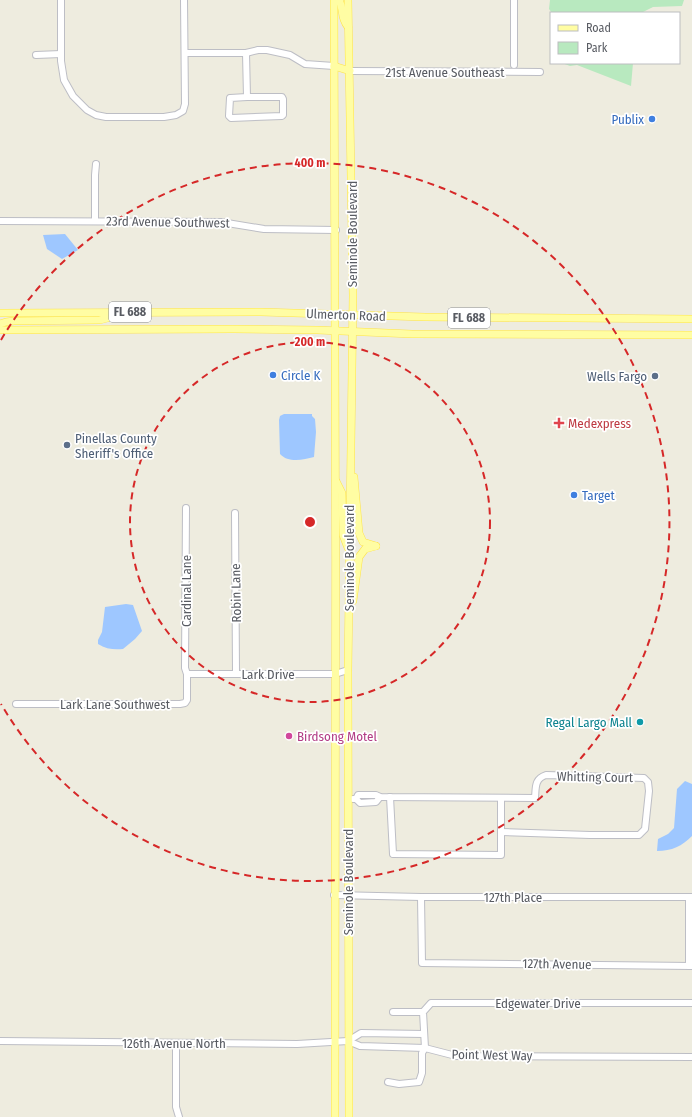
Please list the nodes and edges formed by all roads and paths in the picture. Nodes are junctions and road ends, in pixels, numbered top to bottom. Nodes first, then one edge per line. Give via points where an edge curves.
1 (61, 0) edge
2 (184, 0) edge
3 (334, 0) edge
4 (339, 0) edge
5 (348, 0) edge
6 (514, 0) edge
7 (348, 27) junction
8 (185, 53) junction
9 (246, 53) junction
10 (61, 54) junction
11 (36, 55) dead end
12 (514, 65) dead end
13 (334, 66) junction
14 (350, 71) junction
15 (540, 72) dead end
16 (247, 97) junction
17 (96, 164) dead end
18 (0, 221) edge
19 (95, 221) junction
20 (336, 230) junction
21 (129, 312) junction
22 (0, 313) edge
23 (336, 314) junction
24 (352, 314) junction
25 (692, 319) edge
26 (0, 324) edge
27 (0, 330) edge
28 (335, 331) junction
29 (352, 331) junction
30 (692, 335) edge
31 (350, 447) junction
32 (335, 479) junction
33 (186, 508) dead end
34 (235, 513) dead end
35 (350, 552) junction
36 (349, 633) junction
37 (348, 670) junction
38 (187, 674) junction
39 (236, 674) junction
40 (335, 674) junction
41 (16, 704) dead end
42 (372, 795) junction
43 (390, 796) junction
44 (380, 797) junction
45 (502, 798) junction
46 (352, 799) junction
47 (372, 802) junction
48 (501, 832) junction
49 (334, 895) junction
50 (348, 896) junction
51 (421, 897) junction
52 (691, 897) edge
53 (691, 966) edge
54 (692, 1002) edge
55 (393, 1012) dead end
56 (423, 1012) junction
57 (424, 1034) junction
58 (0, 1041) edge
59 (348, 1041) junction
60 (335, 1042) junction
61 (176, 1043) junction
62 (425, 1048) junction
63 (692, 1057) edge
64 (388, 1082) dead end
65 (179, 1117) edge
66 (335, 1117) edge
67 (348, 1117) edge

1 - 10 street
2 - 8 street
3 - 13 main road, Seminole Boulevard
4 - 7 main road via 342,19
5 - 7 main road, Seminole Boulevard
6 - 12 street
7 - 14 main road, Seminole Boulevard
8 - 9 street
8 - 10 street via 183,111 164,117 106,117 87,110 73,96 64,80
9 - 13 street via 268,50 290,55 305,64
9 - 16 street
10 - 11 street
13 - 14 main road
13 - 20 main road, Seminole Boulevard
14 - 15 street, 21st Avenue Southeast
14 - 24 main road, Seminole Boulevard
16 - 16 street via 230,98 231,118 283,115 282,97
17 - 19 street
18 - 19 street, 23rd Avenue Southwest
19 - 20 street, 23rd Avenue Southwest via 221,222 264,229
20 - 23 main road, Seminole Boulevard
21 - 22 main road, Ulmerton Road / FL 688
21 - 23 main road, Ulmerton Road / FL 688
21 - 26 main road via 100,320 14,321
23 - 24 main road, Ulmerton Road / FL 688
23 - 28 main road, Seminole Boulevard
24 - 25 main road, Ulmerton Road / FL 688
24 - 29 main road, Seminole Boulevard
27 - 28 main road, Ulmerton Road / FL 688
28 - 29 main road, Ulmerton Road / FL 688
28 - 32 main road, Seminole Boulevard
29 - 30 main road, Ulmerton Road / FL 688 via 428,334
29 - 31 main road, Seminole Boulevard
31 - 35 main road, Seminole Boulevard
31 - 36 main road via 359,533 363,542 376,546 365,549 359,557
32 - 35 main road via 342,493 343,534
32 - 40 main road, Seminole Boulevard
33 - 38 street, Cardinal Lane
34 - 39 street, Robin Lane
35 - 36 main road, Seminole Boulevard
36 - 37 main road, Seminole Boulevard
37 - 40 street, Lark Drive
37 - 46 main road, Seminole Boulevard
38 - 39 street, Lark Drive
38 - 41 street, Lark Lane Southwest via 187,700 180,704
39 - 40 street, Lark Drive
40 - 49 main road, Seminole Boulevard
42 - 44 street, Whitting Court
42 - 46 street, Whitting Court via 358,795
42 - 47 street
43 - 44 street, Whitting Court
43 - 45 street, Whitting Court
43 - 48 street via 393,854 501,855
44 - 47 street, Whitting Court via 376,802
45 - 48 street
45 - 48 street, Whitting Court via 535,798 536,782 546,775 644,778 648,782 649,791 645,829 639,835
46 - 47 street
46 - 50 main road, Seminole Boulevard
49 - 50 street, 127th Place
49 - 60 main road, Seminole Boulevard
50 - 51 street, 127th Place
50 - 59 main road, Seminole Boulevard
51 - 52 street, 127th Place
51 - 53 street, 127th Avenue via 422,963
52 - 53 street
54 - 56 street, Edgewater Drive via 431,1003
55 - 56 street
56 - 57 street
57 - 59 street via 361,1034
57 - 62 street
58 - 61 street, 126th Avenue North
59 - 60 street, 126th Avenue North
59 - 62 street, Point West Way via 360,1046
59 - 67 main road, Seminole Boulevard
60 - 61 street, 126th Avenue North
60 - 66 main road, Seminole Boulevard
61 - 65 street via 176,1107
62 - 63 street, Point West Way via 456,1056
62 - 64 street via 419,1082

